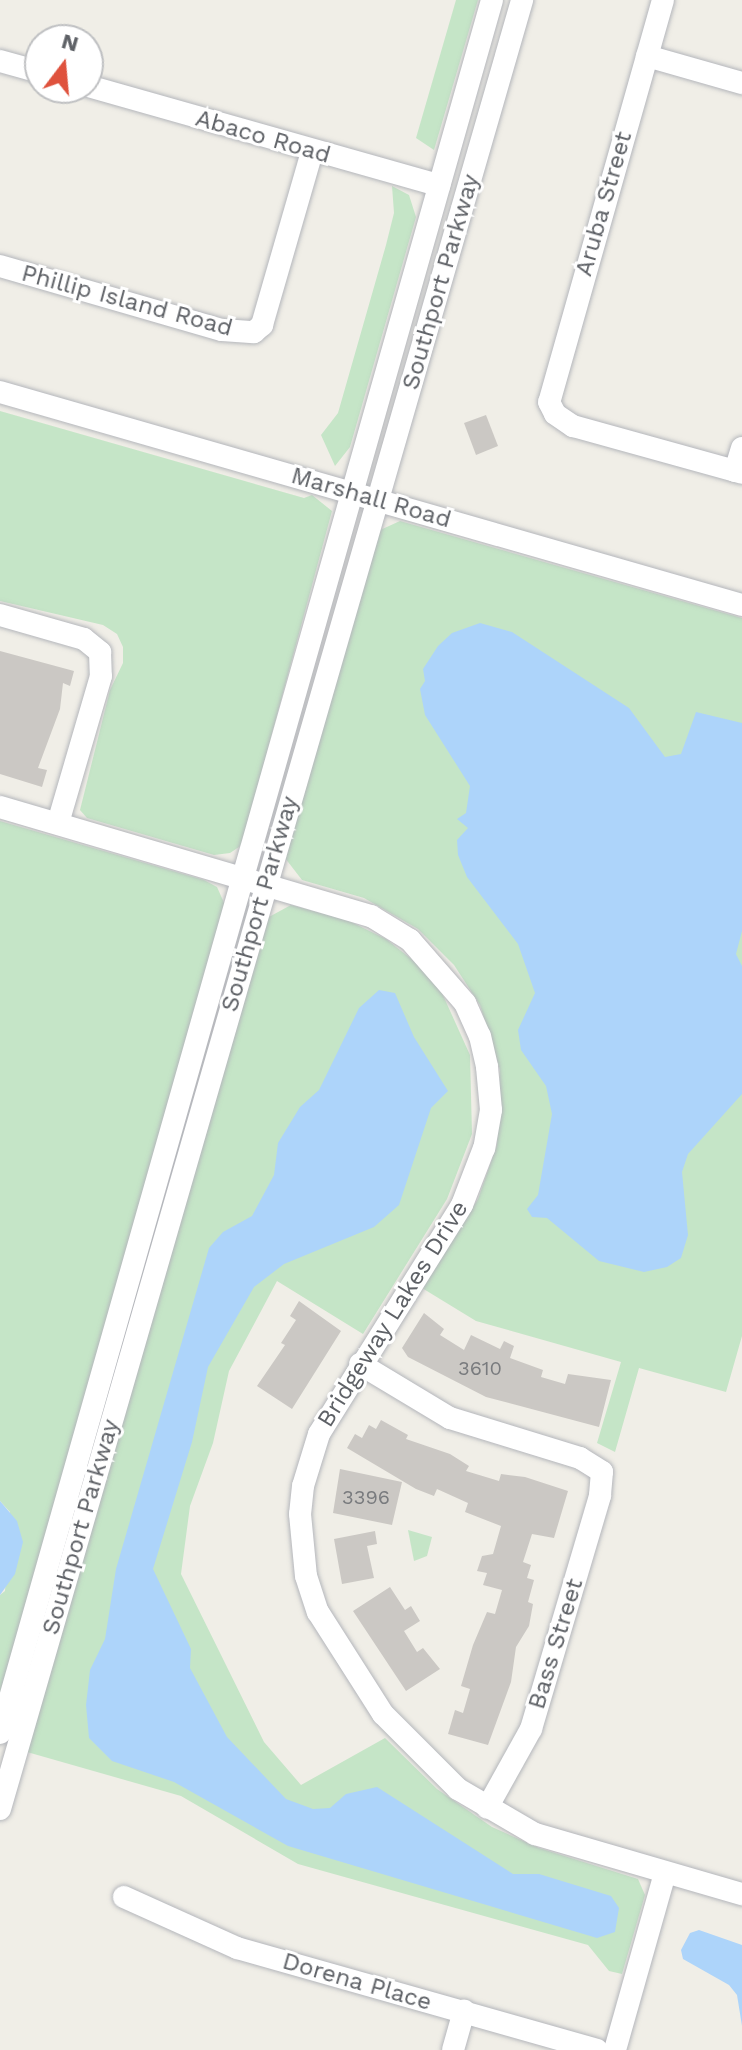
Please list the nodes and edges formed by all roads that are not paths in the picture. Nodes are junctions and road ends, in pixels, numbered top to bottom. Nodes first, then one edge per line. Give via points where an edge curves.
1 (492, 0) edge
2 (522, 0) edge
3 (663, 0) edge
4 (647, 56) junction
5 (0, 61) edge
6 (24, 68) edge
7 (742, 83) edge
8 (104, 91) edge
9 (312, 152) junction
10 (439, 185) junction
11 (0, 266) edge
12 (0, 392) edge
13 (742, 448) edge
14 (738, 472) edge
15 (365, 496) junction
16 (742, 605) edge
17 (0, 615) edge
18 (0, 807) edge
19 (58, 823) junction
20 (256, 881) junction
21 (360, 1364) junction
22 (0, 1733) edge
23 (2, 1793) edge
24 (487, 1808) junction
25 (665, 1873) junction
26 (742, 1894) edge
27 (124, 1897) dead end
28 (464, 2011) junction
29 (453, 2050) edge
30 (597, 2050) edge
31 (615, 2050) edge

1 - 10 street, Southport Parkway
2 - 15 street, Southport Parkway
3 - 4 street, Aruba Street
4 - 7 street
4 - 14 street, Aruba Street via 552,385 550,408 573,426
5 - 6 street
8 - 9 street, Abaco Road
9 - 10 street, Abaco Road
9 - 11 street, Phillip Island Road via 262,325 254,332 222,330
10 - 15 street, Southport Parkway
12 - 15 street, Marshall Road
13 - 14 street
15 - 16 street, Marshall Road
15 - 20 street, Southport Parkway
17 - 19 street via 84,639 100,652 101,676
18 - 19 street, Bridgeway Lakes Drive
19 - 20 street, Bridgeway Lakes Drive
20 - 21 street, Bridgeway Lakes Drive via 371,916 410,940 465,1003 485,1057 491,1110 475,1179
20 - 22 street, Southport Parkway
20 - 23 street, Southport Parkway
21 - 24 street, Bridgeway Lakes Drive via 327,1416 309,1458 300,1514 306,1576 318,1612 383,1714 434,1770
21 - 24 street, Bass Street via 450,1418 580,1458 602,1472 600,1496 531,1729
24 - 25 street, Bridgeway Lakes Drive via 535,1834
25 - 26 street, Bridgeway Lakes Drive
25 - 31 street
27 - 28 street, Dorena Place via 237,1948
28 - 29 street
28 - 30 street, Dorena Place

